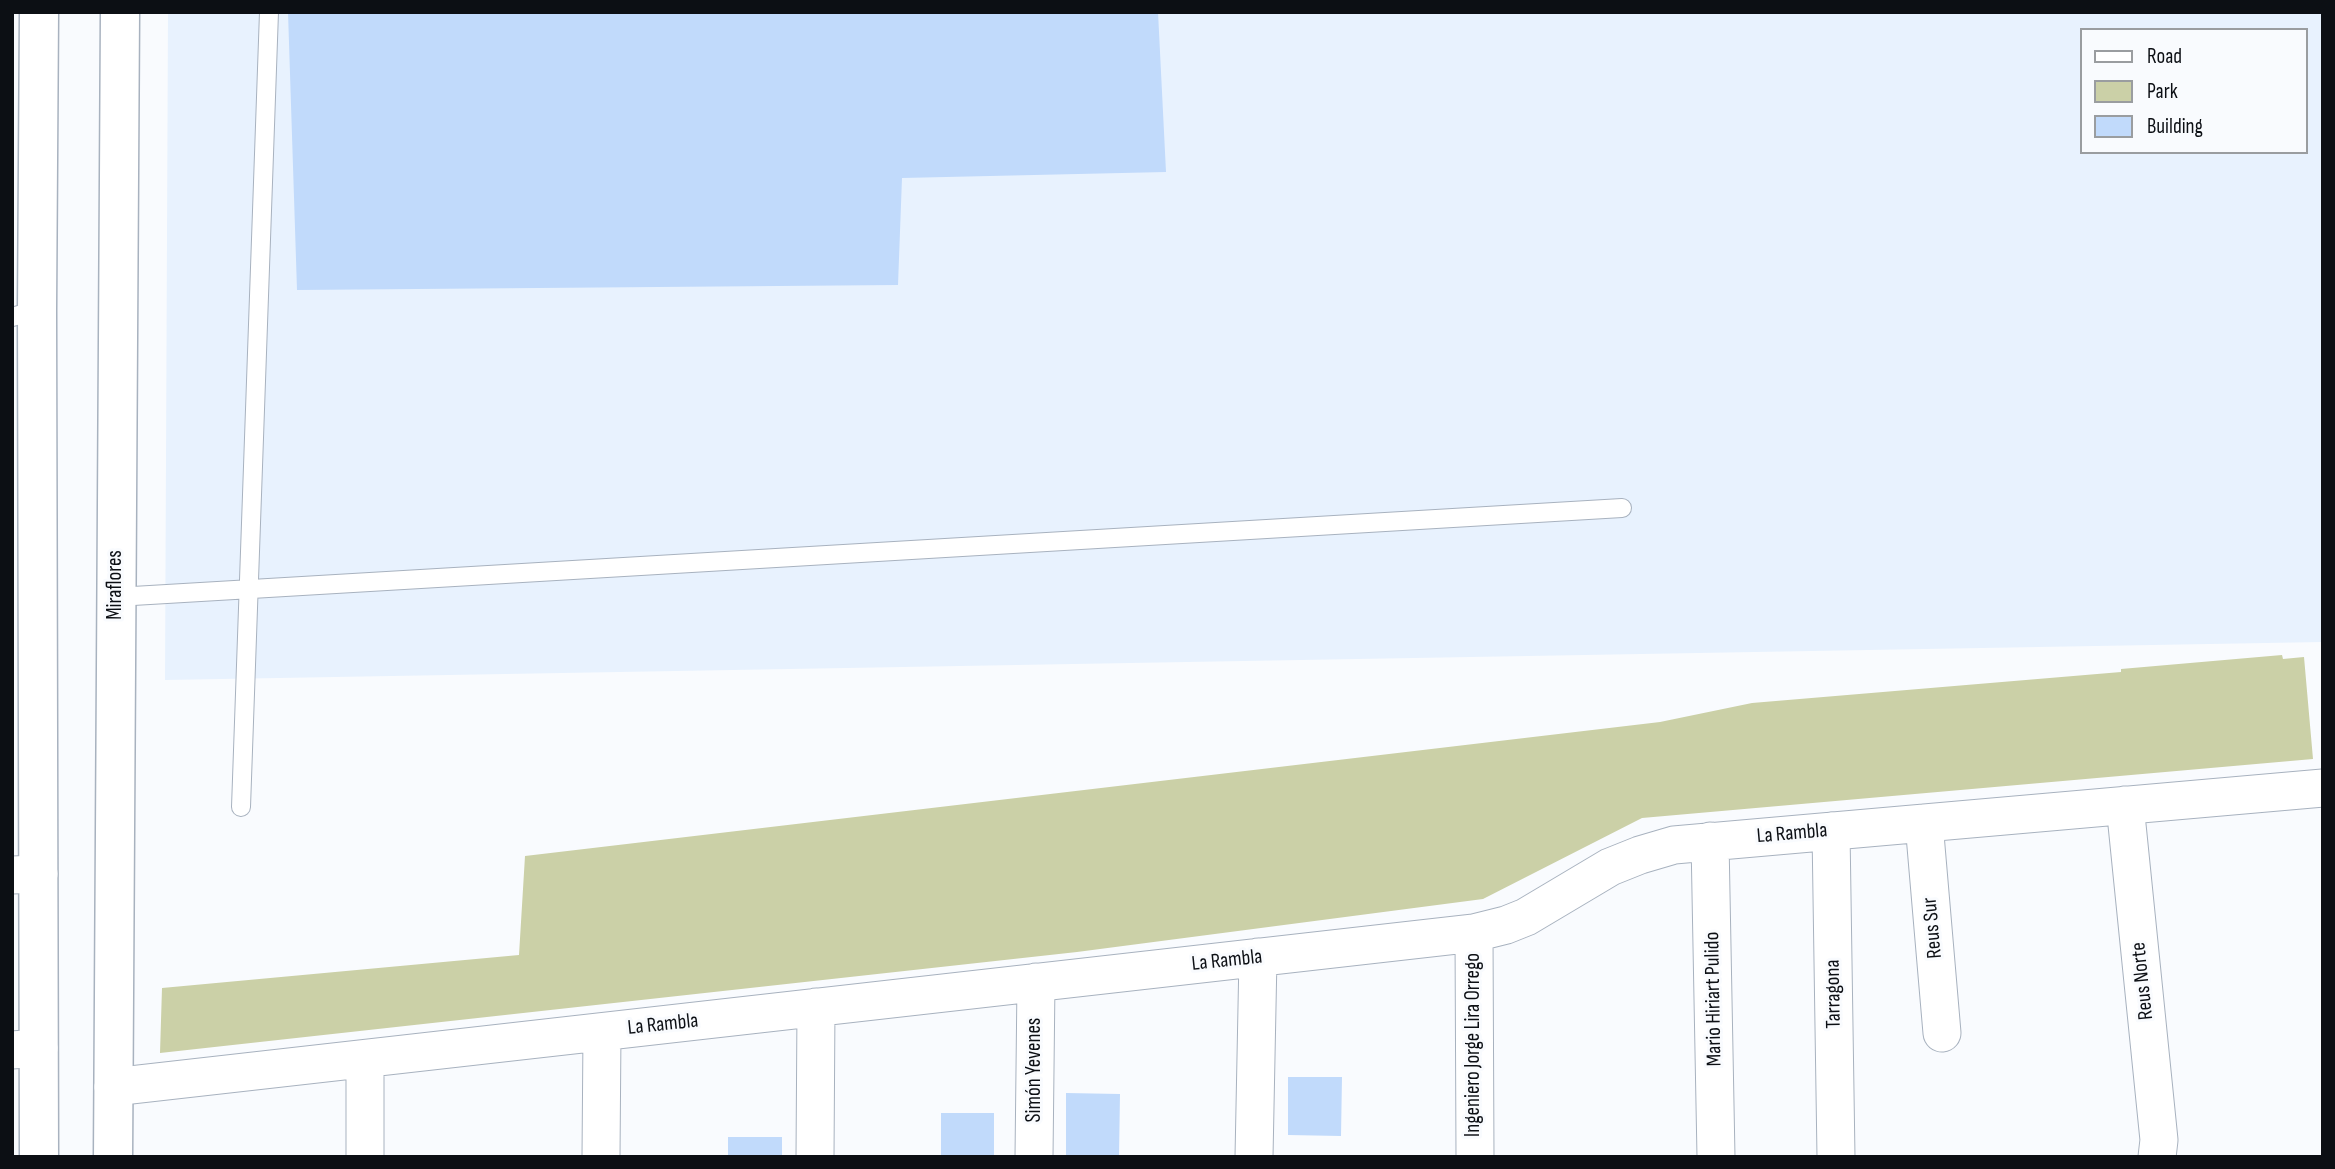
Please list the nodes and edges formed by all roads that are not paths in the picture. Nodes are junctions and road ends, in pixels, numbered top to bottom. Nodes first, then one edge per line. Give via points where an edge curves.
1 (39, 12) edge
2 (120, 12) edge
3 (269, 12) edge
4 (25, 313) edge
5 (1622, 508) dead end
6 (248, 590) junction
7 (116, 597) junction
8 (2323, 788) edge
9 (2125, 805) junction
10 (241, 807) dead end
11 (1924, 823) junction
12 (1831, 831) junction
13 (1710, 841) junction
14 (26, 875) edge
15 (1474, 933) junction
16 (1258, 957) junction
17 (1036, 982) junction
18 (816, 1007) junction
19 (602, 1032) junction
20 (1942, 1033) dead end
21 (26, 1049) edge
22 (365, 1059) junction
23 (113, 1087) junction
24 (39, 1157) edge
25 (113, 1157) edge
26 (365, 1157) edge
27 (601, 1157) edge
28 (815, 1157) edge
29 (1034, 1157) edge
30 (1254, 1157) edge
31 (1475, 1157) edge
32 (1716, 1157) edge
33 (1836, 1157) edge
34 (2157, 1157) edge

1 - 4 main road
2 - 7 main road, Miraflores
3 - 6 lane
4 - 14 main road via 32,665
5 - 6 lane
6 - 7 lane
6 - 10 lane
7 - 23 main road, Miraflores
8 - 9 street, La Rambla
9 - 11 street, La Rambla
9 - 34 street, Reus Norte via 2159,1140
11 - 12 street, La Rambla
11 - 20 street, Reus Sur
12 - 13 street, La Rambla
12 - 33 street, Tarragona
13 - 15 street, La Rambla via 1640,855 1610,867 1526,917
13 - 32 street, Mario Hiriart Pulido
14 - 21 main road
15 - 16 street, La Rambla
15 - 31 street, Ingeniero Jorge Lira Orrego
16 - 17 street, La Rambla
16 - 30 street
17 - 18 street, La Rambla
17 - 29 street, Simón Yevenes
18 - 19 street, La Rambla
18 - 28 street
19 - 22 street, La Rambla
19 - 27 street
21 - 24 main road
22 - 23 street, La Rambla
22 - 26 street
23 - 25 main road, Miraflores

